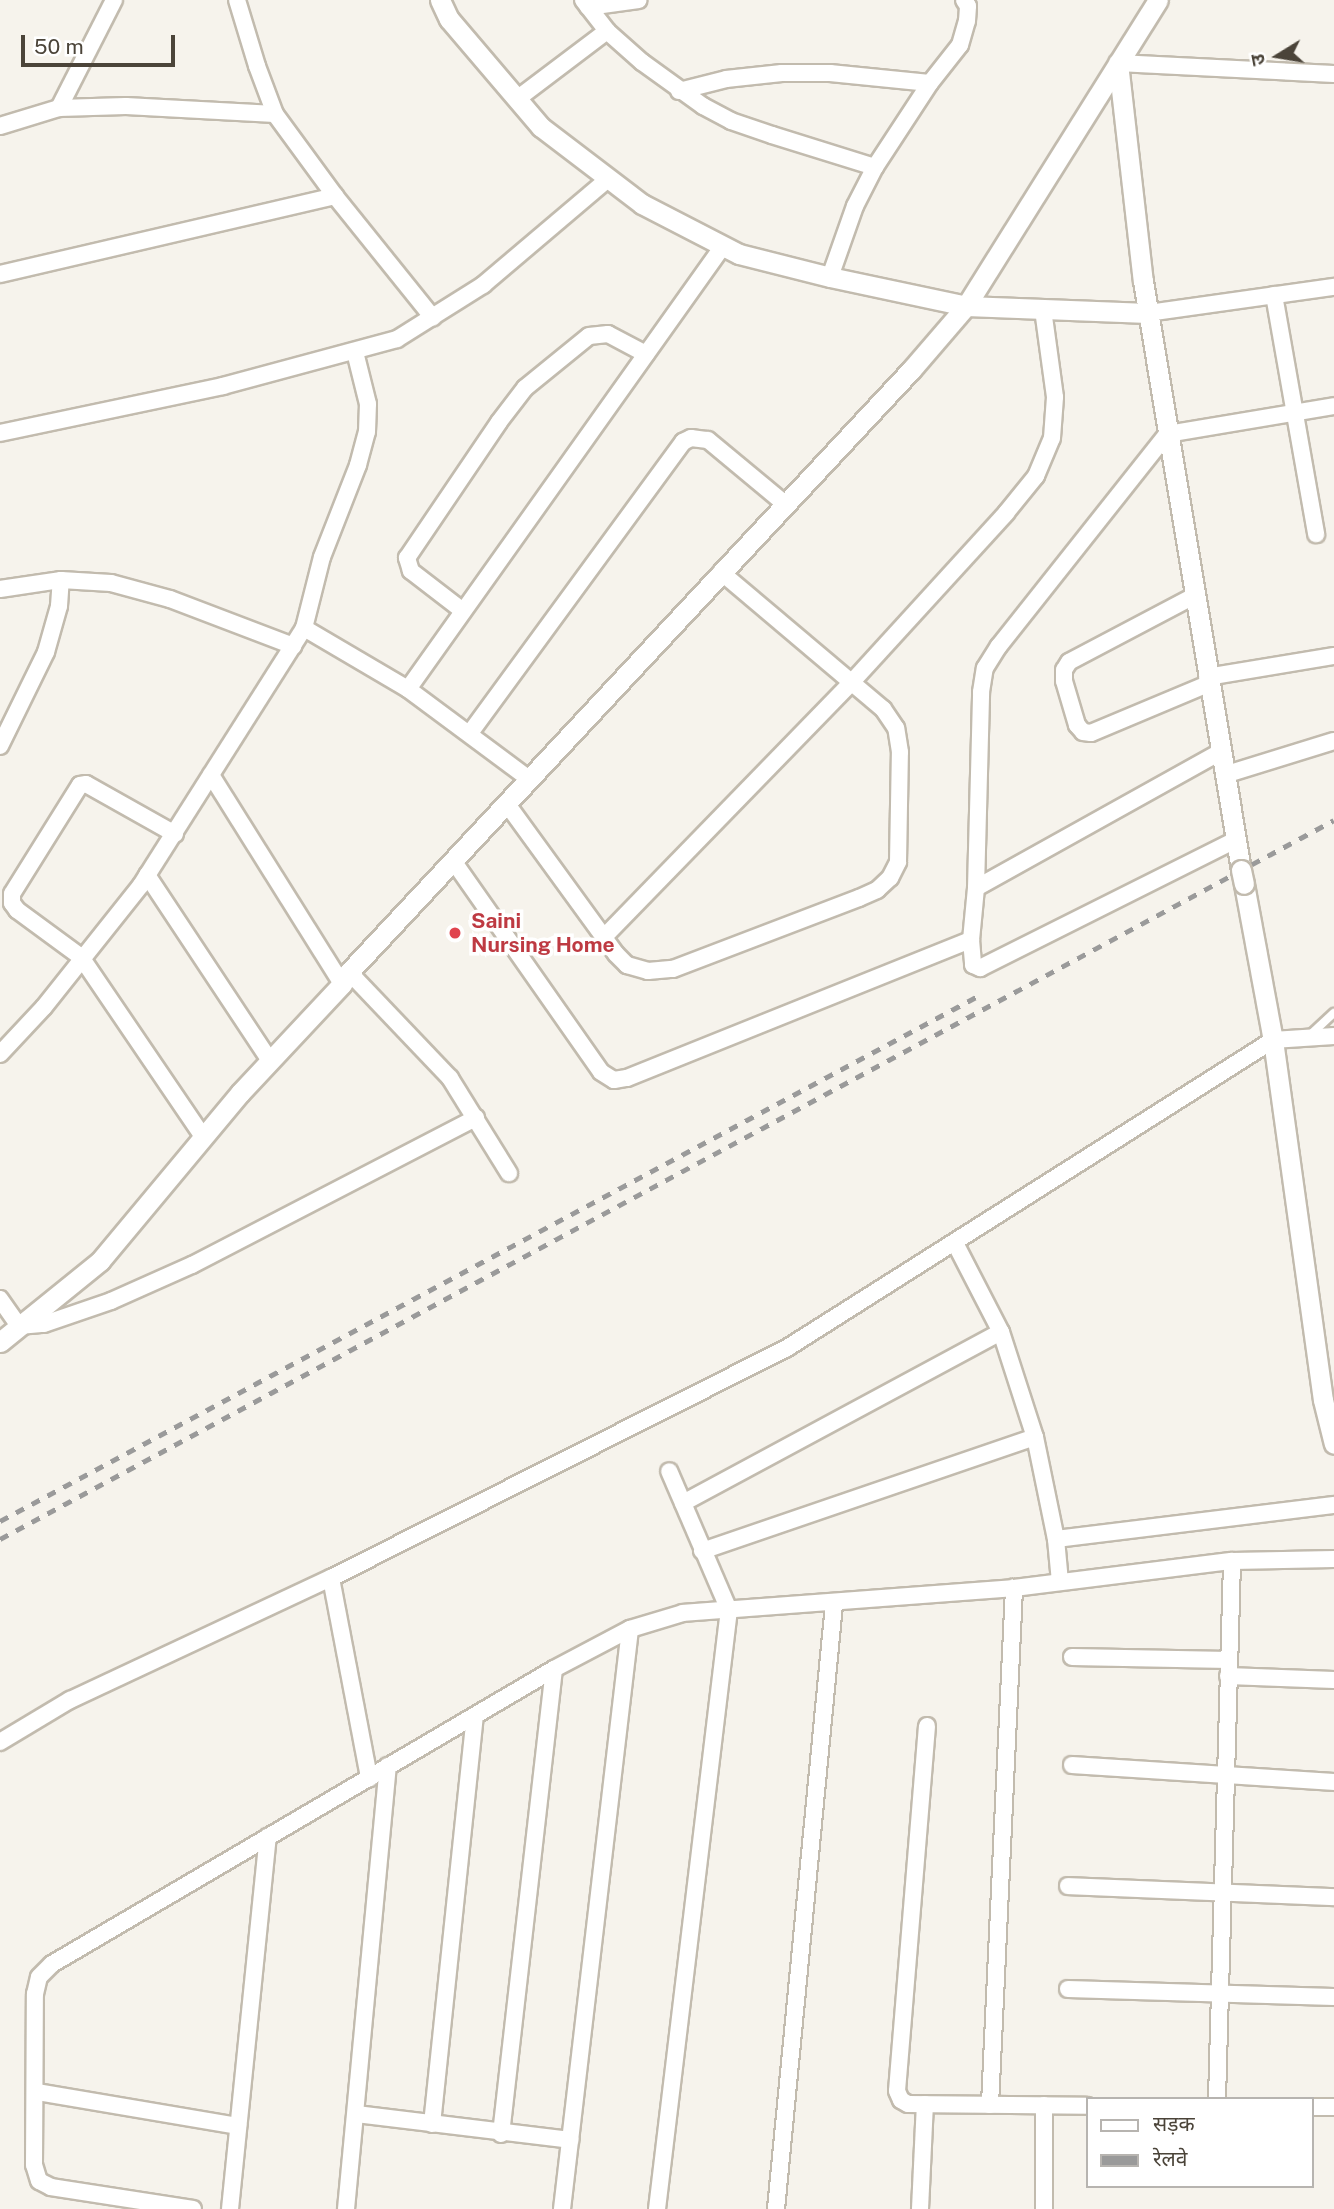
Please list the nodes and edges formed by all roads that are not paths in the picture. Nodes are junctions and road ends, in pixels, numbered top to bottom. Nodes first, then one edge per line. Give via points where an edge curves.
1 (114, 0) edge
2 (237, 0) edge
3 (440, 0) edge
4 (639, 0) edge
5 (964, 0) edge
6 (1158, 0) edge
7 (585, 4) edge
8 (607, 31) junction
9 (1118, 64) junction
10 (1334, 74) edge
11 (930, 82) junction
12 (679, 90) junction
13 (517, 99) junction
14 (59, 108) junction
15 (275, 114) junction
16 (0, 126) edge
17 (875, 167) junction
18 (608, 179) junction
19 (335, 196) junction
20 (723, 246) junction
21 (0, 274) edge
22 (830, 277) junction
23 (1334, 287) edge
24 (1274, 295) junction
25 (966, 306) junction
26 (1043, 309) junction
27 (1148, 313) junction
28 (433, 318) junction
29 (355, 352) junction
30 (646, 354) junction
31 (1334, 406) edge
32 (1295, 412) junction
33 (0, 433) edge
34 (1167, 434) junction
35 (785, 503) junction
36 (1316, 534) dead end
37 (721, 572) junction
38 (61, 580) junction
39 (0, 589) edge
40 (1194, 596) junction
41 (463, 611) junction
42 (304, 628) junction
43 (293, 646) junction
44 (1334, 656) edge
45 (1207, 680) junction
46 (851, 683) junction
47 (408, 689) junction
48 (470, 733) junction
49 (1334, 741) edge
50 (0, 746) edge
51 (1220, 752) junction
52 (211, 775) junction
53 (1223, 775) junction
54 (529, 779) junction
55 (507, 804) junction
56 (175, 834) junction
57 (1236, 841) junction
58 (454, 862) junction
59 (147, 875) junction
60 (976, 888) junction
61 (605, 936) junction
62 (971, 940) junction
63 (81, 957) junction
64 (346, 978) junction
65 (1334, 1013) edge
66 (1334, 1036) edge
67 (1306, 1038) junction
68 (1273, 1040) junction
69 (0, 1054) edge
70 (270, 1061) junction
71 (476, 1118) junction
72 (204, 1138) junction
73 (509, 1173) dead end
74 (955, 1243) junction
75 (0, 1299) edge
76 (19, 1326) junction
77 (1002, 1332) junction
78 (0, 1342) edge
79 (1035, 1437) junction
80 (1334, 1444) edge
81 (669, 1471) dead end
82 (683, 1503) junction
83 (1334, 1505) edge
84 (1056, 1539) junction
85 (702, 1551) junction
86 (1334, 1559) edge
87 (1232, 1561) junction
88 (331, 1578) junction
89 (1060, 1582) junction
90 (1014, 1588) junction
91 (834, 1604) junction
92 (729, 1610) junction
93 (630, 1629) junction
94 (1072, 1657) dead end
95 (1228, 1668) junction
96 (554, 1669) junction
97 (1334, 1680) edge
98 (475, 1716) junction
99 (927, 1726) dead end
100 (0, 1742) edge
101 (1073, 1765) dead end
102 (388, 1766) junction
103 (1225, 1775) junction
104 (369, 1778) junction
105 (1334, 1782) edge
106 (268, 1837) junction
107 (1068, 1886) dead end
108 (1221, 1892) junction
109 (1334, 1896) edge
110 (1068, 1989) dead end
111 (1217, 1994) junction
112 (1334, 1997) edge
113 (37, 2092) junction
114 (1217, 2097) edge
115 (925, 2104) junction
116 (990, 2105) junction
117 (1044, 2105) junction
118 (1086, 2106) edge
119 (1313, 2107) edge
120 (1334, 2107) edge
121 (356, 2114) junction
122 (432, 2124) junction
123 (239, 2126) junction
124 (501, 2134) junction
125 (570, 2140) junction
126 (192, 2209) edge
127 (230, 2209) edge
128 (346, 2209) edge
129 (562, 2209) edge
130 (657, 2209) edge
131 (776, 2209) edge
132 (920, 2209) edge
133 (1044, 2209) edge

1 - 14 street
2 - 15 street
3 - 13 street via 449,19
4 - 7 street
5 - 11 street via 967,21 960,45
6 - 9 street
7 - 8 street
8 - 12 street
8 - 13 street
9 - 10 street
9 - 25 street
9 - 27 street
11 - 12 street via 782,73
11 - 17 street
12 - 17 street via 731,121
13 - 18 street via 541,127
14 - 15 street via 125,106
14 - 16 street
15 - 19 street
17 - 22 street via 855,206
18 - 20 street via 642,204
18 - 28 street via 483,285
19 - 21 street
19 - 28 street
20 - 22 street
20 - 30 street
22 - 25 street
23 - 24 street
24 - 27 street
24 - 32 street
25 - 26 street
25 - 35 street
26 - 27 street
26 - 46 street via 1055,397 1052,439 1036,476
27 - 34 street
28 - 29 street via 397,338
29 - 33 street via 223,386
29 - 42 street via 368,404 367,432 322,557
30 - 41 street
30 - 41 street via 608,334 589,336 525,388 499,422 407,558 411,571
31 - 32 street
32 - 34 street
32 - 36 street
34 - 40 street
34 - 60 street via 985,668
35 - 37 street
35 - 48 street via 708,440 683,442
37 - 46 street
37 - 54 street
38 - 39 street
38 - 43 street via 111,583 170,599
38 - 50 street via 46,652
40 - 45 street
40 - 45 street via 1079,655 1064,670 1064,681 1077,725 1091,733
41 - 47 street
42 - 43 street
42 - 47 street
43 - 52 street
44 - 45 street
45 - 51 street
46 - 61 street
46 - 61 street via 883,709 896,728 900,752 898,862 890,878 859,898 673,968 648,971 627,965
47 - 48 street
48 - 54 street
49 - 53 street
51 - 53 street
51 - 60 street
52 - 56 street
52 - 64 street
53 - 57 street
54 - 55 street
55 - 58 street
55 - 61 street
56 - 59 street
56 - 63 street via 86,784 76,788 12,894 17,911
57 - 62 street via 981,968 973,965
57 - 68 street, bridge
58 - 62 street via 601,1072 614,1080
58 - 64 street
59 - 63 street
59 - 70 street
60 - 62 street
63 - 69 street via 44,1007
63 - 72 street
64 - 70 street
64 - 71 street via 450,1078
65 - 67 lane
66 - 67 street
67 - 68 street
68 - 74 street
68 - 80 street via 1323,1400
70 - 72 street
71 - 73 street
71 - 76 street via 180,1270 79,1313
72 - 76 street via 100,1261
74 - 77 street
74 - 88 street via 787,1348
75 - 76 street
76 - 78 street
77 - 79 street
77 - 82 street
79 - 84 street
79 - 85 street
81 - 82 street
82 - 85 street
83 - 84 street
84 - 89 street
85 - 92 street
86 - 87 street
87 - 89 street
87 - 95 street
88 - 100 street via 70,1699
88 - 104 street
89 - 90 street
90 - 91 street
90 - 116 street
91 - 92 street
91 - 131 street
92 - 93 street via 682,1613
92 - 130 street
93 - 96 street
93 - 125 street
94 - 95 street
95 - 97 street
95 - 103 street
96 - 98 street
96 - 124 street
98 - 102 street
98 - 122 street
99 - 115 street via 897,2091 908,2104
101 - 103 street
102 - 104 street
102 - 121 street
103 - 105 street
103 - 108 street
104 - 106 street
106 - 113 street via 51,1964 39,1977 35,1994
106 - 123 street
107 - 108 street
108 - 109 street
108 - 111 street
110 - 111 street
111 - 112 street
111 - 114 street
113 - 123 street
113 - 126 street via 34,2165 39,2181 51,2187
115 - 116 street
115 - 132 street
116 - 117 street
117 - 118 street
117 - 133 street
119 - 120 street
121 - 122 street
121 - 128 street
122 - 124 street
123 - 127 street
124 - 125 street
125 - 129 street

